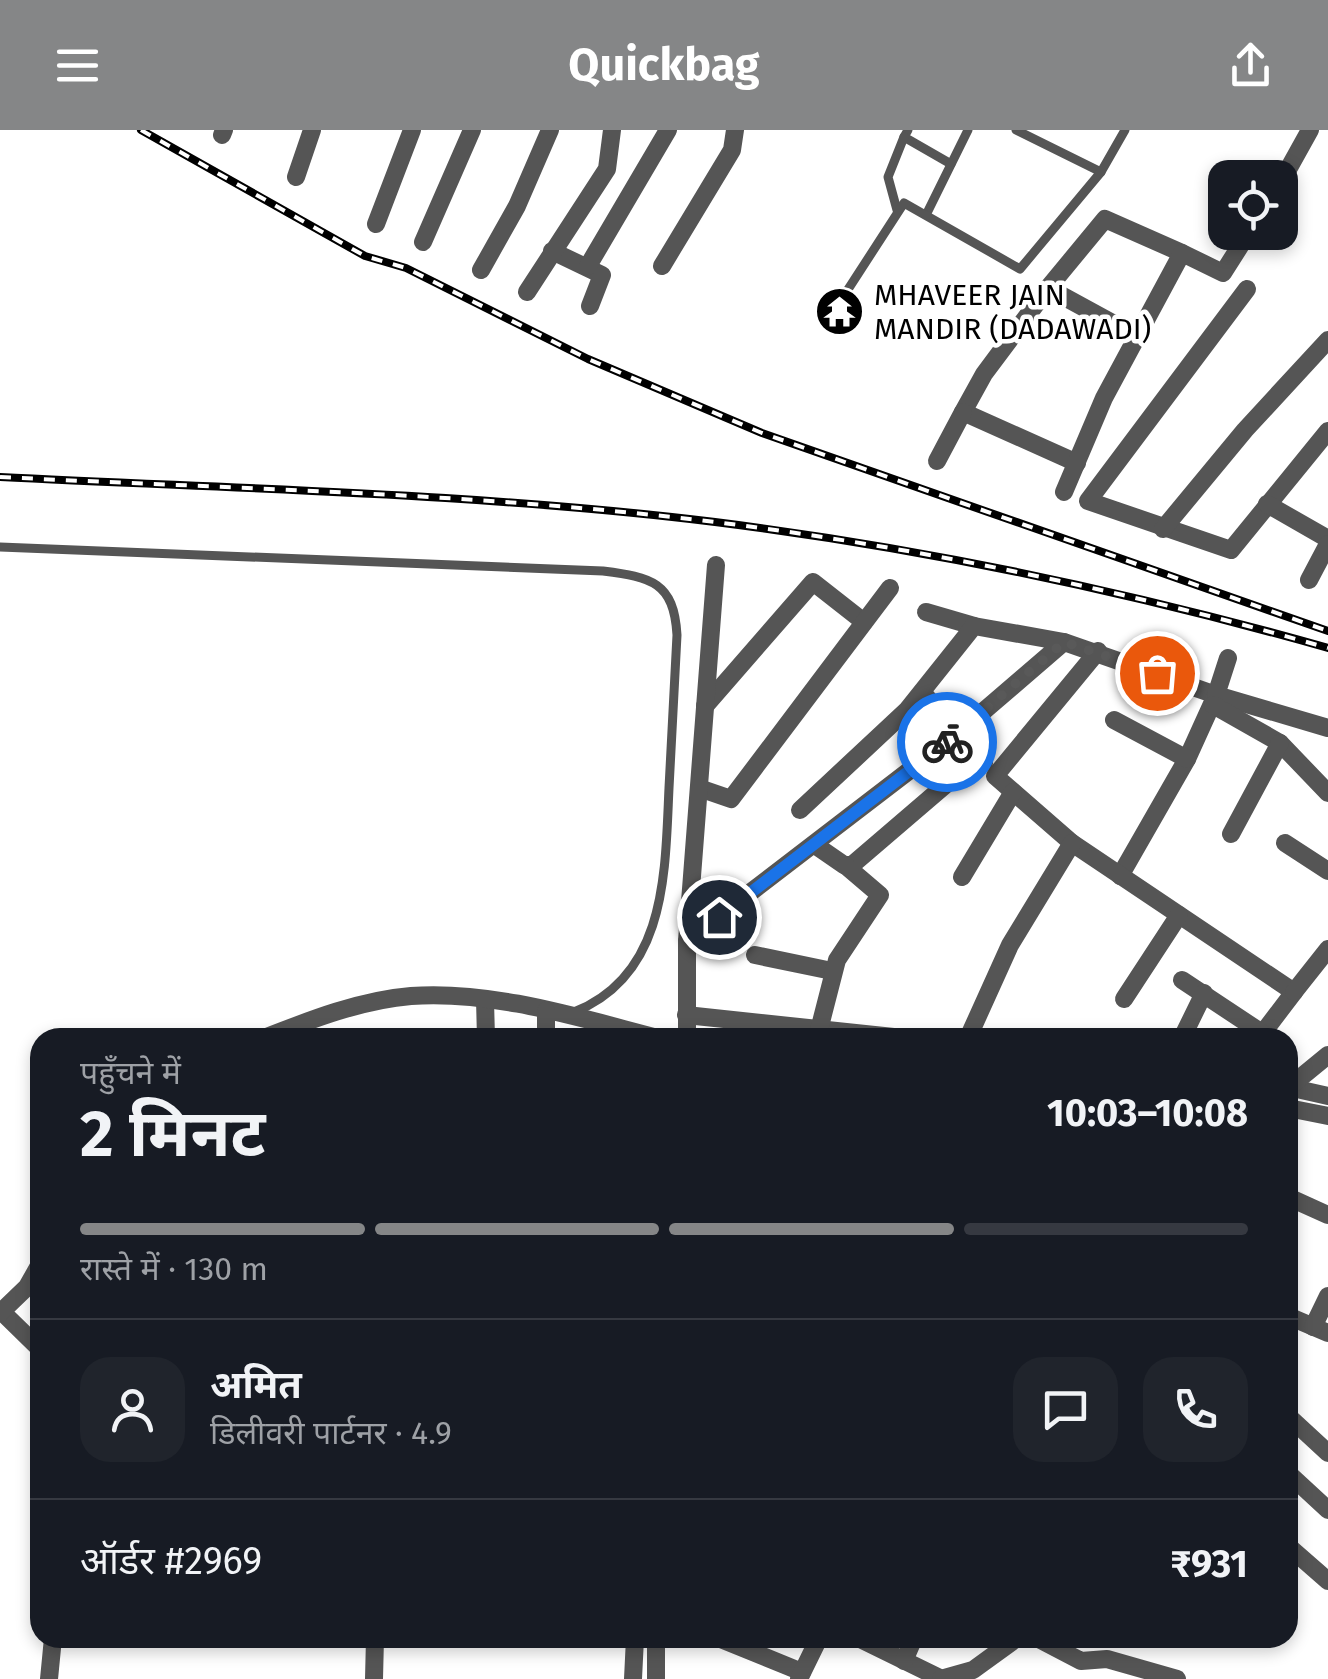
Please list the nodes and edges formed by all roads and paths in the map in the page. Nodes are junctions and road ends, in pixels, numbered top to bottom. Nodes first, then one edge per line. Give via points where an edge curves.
1 (312, 130) edge
2 (412, 130) edge
3 (472, 130) edge
4 (550, 130) edge
5 (612, 130) edge
6 (668, 130) edge
7 (734, 130) edge
8 (968, 130) edge
9 (1016, 130) edge
10 (1125, 130) edge
11 (1310, 130) edge
12 (906, 134) edge
13 (1293, 160) edge
14 (951, 164) junction
15 (1100, 172) junction
16 (296, 177) dead end
17 (897, 211) junction
18 (927, 214) junction
19 (376, 224) dead end
20 (423, 242) dead end
21 (1237, 250) edge
22 (552, 251) junction
23 (1182, 253) junction
24 (588, 266) junction
25 (662, 266) dead end
26 (481, 270) dead end
27 (1048, 288) junction
28 (1247, 289) dead end
29 (527, 292) dead end
30 (590, 306) dead end
31 (834, 311) dead end
32 (1136, 336) junction
33 (1328, 340) edge
34 (963, 412) junction
35 (1328, 430) edge
36 (937, 460) dead end
37 (1078, 463) junction
38 (1064, 492) dead end
39 (1267, 504) junction
40 (1163, 529) junction
41 (1328, 542) edge
42 (0, 547) edge
43 (716, 565) dead end
44 (1309, 580) dead end
45 (890, 588) dead end
46 (926, 612) dead end
47 (864, 622) junction
48 (974, 626) junction
49 (1064, 642) junction
50 (1098, 651) junction
51 (1228, 658) dead end
52 (922, 692) junction
53 (1215, 700) junction
54 (705, 706) junction
55 (1114, 720) dead end
56 (1328, 728) edge
57 (958, 734) junction
58 (1280, 742) junction
59 (978, 757) junction
60 (1187, 759) junction
61 (995, 776) junction
62 (699, 788) junction
63 (1013, 792) junction
64 (1328, 793) edge
65 (800, 810) dead end
66 (1231, 834) dead end
67 (1072, 843) junction
68 (1286, 843) dead end
69 (815, 845) junction
70 (846, 866) junction
71 (1328, 871) edge
72 (1120, 876) junction
73 (962, 877) dead end
74 (1178, 915) junction
75 (687, 941) junction
76 (1328, 949) edge
77 (755, 955) dead end
78 (832, 971) junction
79 (1182, 980) dead end
80 (1294, 992) junction
81 (1204, 993) junction
82 (485, 1000) junction
83 (1124, 1000) dead end
84 (546, 1011) junction
85 (566, 1014) junction
86 (686, 1015) junction
87 (296, 1028) edge
88 (486, 1028) edge
89 (546, 1028) edge
90 (620, 1028) edge
91 (687, 1028) edge
92 (800, 1028) edge
93 (818, 1028) edge
94 (973, 1028) edge
95 (1187, 1028) edge
96 (1252, 1028) edge
97 (1266, 1028) edge
98 (1328, 1055) edge
99 (1298, 1079) edge
100 (1298, 1089) edge
101 (1328, 1096) edge
102 (1298, 1110) edge
103 (1328, 1116) edge
104 (1298, 1202) edge
105 (1328, 1216) edge
106 (30, 1277) edge
107 (1328, 1296) edge
108 (1, 1313) edge
109 (1320, 1330) edge
110 (30, 1340) edge
111 (1298, 1425) edge
112 (1328, 1453) edge
113 (1298, 1482) edge
114 (1328, 1510) edge
115 (1298, 1555) edge
116 (1328, 1581) edge
117 (52, 1648) edge
118 (375, 1648) edge
119 (635, 1648) edge
120 (656, 1648) edge
121 (740, 1648) edge
122 (814, 1648) edge
123 (879, 1648) edge
124 (909, 1648) edge
125 (1003, 1648) edge
126 (1052, 1648) edge
127 (904, 1660) junction
128 (1082, 1670) edge
129 (801, 1675) edge
130 (48, 1679) edge
131 (374, 1679) edge
132 (634, 1679) edge
133 (656, 1679) edge
134 (942, 1679) edge
135 (1177, 1679) edge

1 - 16 street
2 - 19 street
3 - 20 street
4 - 26 street
5 - 22 street via 607,170
6 - 24 street
7 - 25 street via 732,150
8 - 14 lane
9 - 15 lane
10 - 15 lane
11 - 13 street
12 - 14 lane
12 - 17 lane via 888,177
14 - 18 lane
15 - 18 lane via 1020,269
17 - 18 lane via 908,203
17 - 31 lane
21 - 23 street via 1222,273
22 - 24 street
22 - 29 street
23 - 27 street via 1105,219
23 - 32 street
24 - 30 street via 603,276
27 - 32 street
27 - 34 street
28 - 40 street via 1089,498
32 - 37 street
33 - 40 street
34 - 36 street
34 - 37 street
35 - 39 street
37 - 38 street
39 - 40 street via 1231,550
39 - 41 street
41 - 44 street
42 - 85 lane via 603,571 638,575 662,588 676,614 677,635 660,909 631,970 607,994
43 - 54 street
45 - 47 street
46 - 48 street
47 - 54 street via 813,582
47 - 62 street via 731,799
48 - 49 street
48 - 52 street
49 - 50 street
49 - 57 street
50 - 53 street
50 - 61 street
51 - 53 street
52 - 57 street
52 - 65 street
53 - 56 street
53 - 58 street
53 - 60 street
54 - 62 street
55 - 60 street
57 - 59 street
57 - 69 street
58 - 64 street
58 - 66 street
59 - 61 street
59 - 70 street
60 - 72 street
61 - 63 street
62 - 75 street
63 - 67 street
63 - 73 street
67 - 72 street
67 - 94 street via 1010,946
68 - 71 street
69 - 70 street
69 - 75 street
70 - 78 street via 880,895
72 - 74 street
74 - 80 street
74 - 83 street
75 - 86 street
76 - 80 street
77 - 78 street
78 - 93 street
79 - 81 street
80 - 97 street
81 - 95 street
81 - 96 street
82 - 84 street
82 - 87 street via 387,1000
82 - 88 street
84 - 85 street
84 - 89 street
85 - 90 street
86 - 91 street
86 - 92 street
98 - 99 street
100 - 101 street
102 - 103 street
104 - 105 street
106 - 108 street
107 - 109 street
108 - 110 street
111 - 112 street
113 - 114 street
115 - 116 street
117 - 130 street
118 - 131 street
119 - 132 street
120 - 133 street
121 - 129 street
122 - 129 street
123 - 127 street
124 - 127 street
125 - 134 street via 973,1670
126 - 128 street
127 - 134 street
128 - 135 street via 1108,1659

